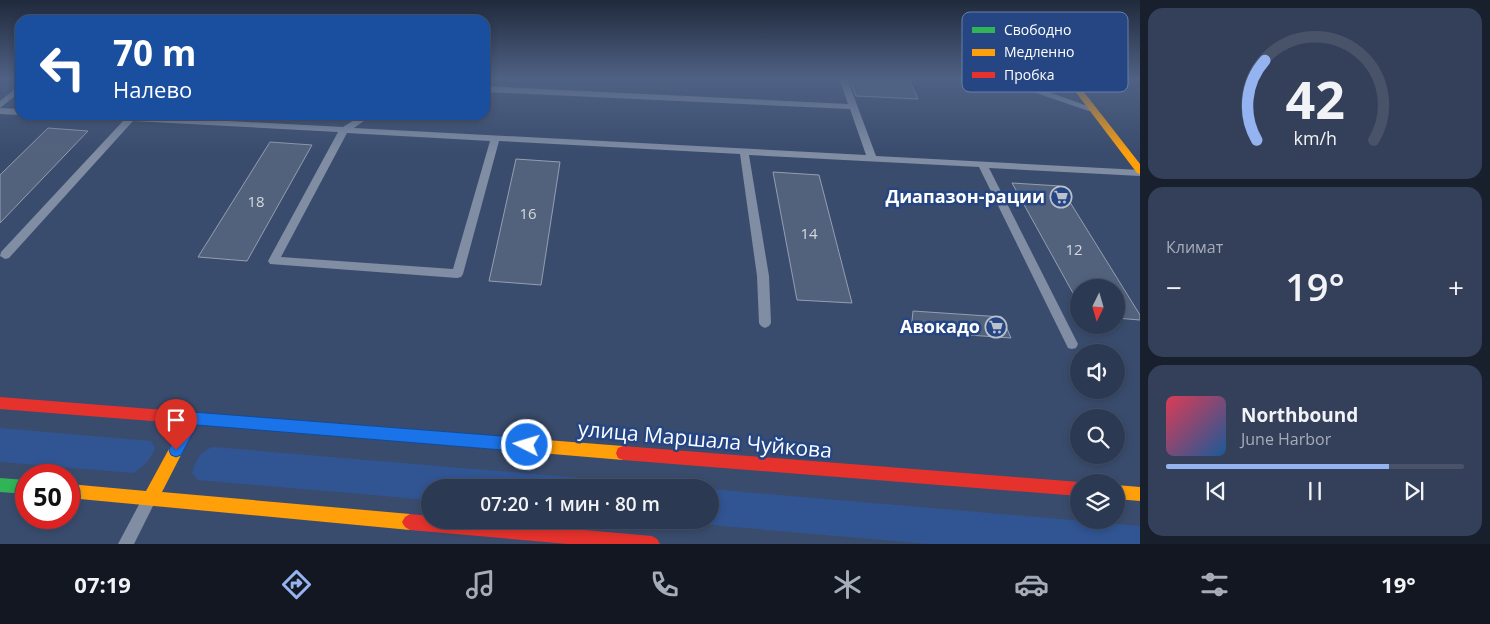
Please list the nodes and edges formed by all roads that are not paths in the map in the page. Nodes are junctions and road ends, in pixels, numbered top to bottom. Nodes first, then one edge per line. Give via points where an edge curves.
1 (783, 103) edge
2 (852, 103) edge
3 (1075, 103) edge
4 (1089, 103) edge
5 (853, 107) junction
6 (1094, 110) junction
7 (0, 111) edge
8 (15, 112) edge
9 (128, 120) edge
10 (163, 120) edge
11 (360, 120) edge
12 (343, 131) junction
13 (495, 139) junction
14 (744, 152) junction
15 (872, 159) junction
16 (982, 164) junction
17 (1140, 172) edge
18 (6, 255) dead end
19 (765, 323) dead end
20 (1072, 344) dead end
21 (0, 403) edge
22 (193, 418) junction
23 (0, 485) edge
24 (15, 486) edge
25 (1070, 488) edge
26 (80, 492) edge
27 (1125, 493) edge
28 (1140, 494) edge
29 (150, 499) junction
30 (126, 544) edge
31 (652, 544) edge

1 - 5 lane
2 - 5 lane
3 - 6 lane
4 - 6 main road
5 - 15 lane
6 - 17 main road
7 - 8 lane
9 - 18 lane
10 - 12 lane
11 - 12 lane
12 - 13 lane
12 - 13 lane via 274,261 458,274
13 - 14 lane
14 - 15 lane
14 - 19 lane via 763,276
15 - 16 lane
16 - 17 lane
16 - 20 lane
21 - 22 main road, улица Маршала Чуйкова
22 - 25 main road, улица Маршала Чуйкова
22 - 29 main road
23 - 24 main road
26 - 29 main road
27 - 28 main road
29 - 30 lane
29 - 31 main road

